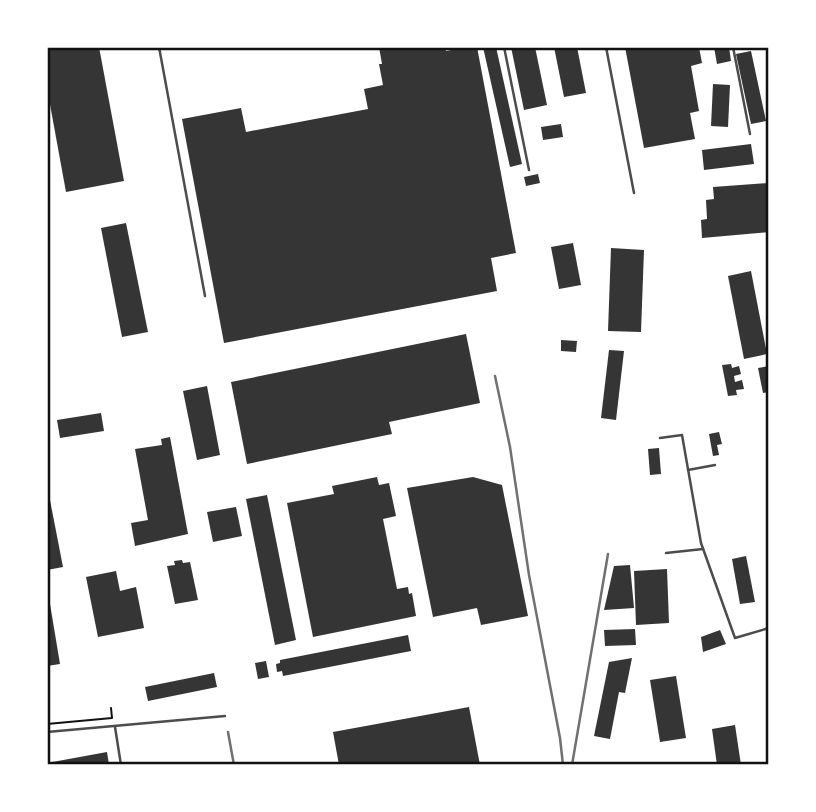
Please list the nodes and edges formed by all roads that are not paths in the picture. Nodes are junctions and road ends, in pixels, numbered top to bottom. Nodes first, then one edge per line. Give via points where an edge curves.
1 (159, 47) edge
2 (504, 47) edge
3 (606, 47) edge
4 (733, 47) edge
5 (750, 134) dead end
6 (528, 170) dead end
7 (634, 193) dead end
8 (205, 296) dead end
9 (660, 438) dead end
10 (715, 465) dead end
11 (688, 470) junction
12 (703, 549) junction
13 (666, 553) dead end
14 (769, 628) edge
15 (225, 716) dead end
16 (114, 727) junction
17 (47, 732) edge
18 (121, 765) edge

1 - 8 lane
2 - 6 lane
3 - 7 lane
4 - 5 lane
9 - 11 lane via 682,435
10 - 11 lane
11 - 12 lane
12 - 13 lane
12 - 14 lane via 735,638
15 - 16 lane
16 - 17 lane
16 - 18 lane

